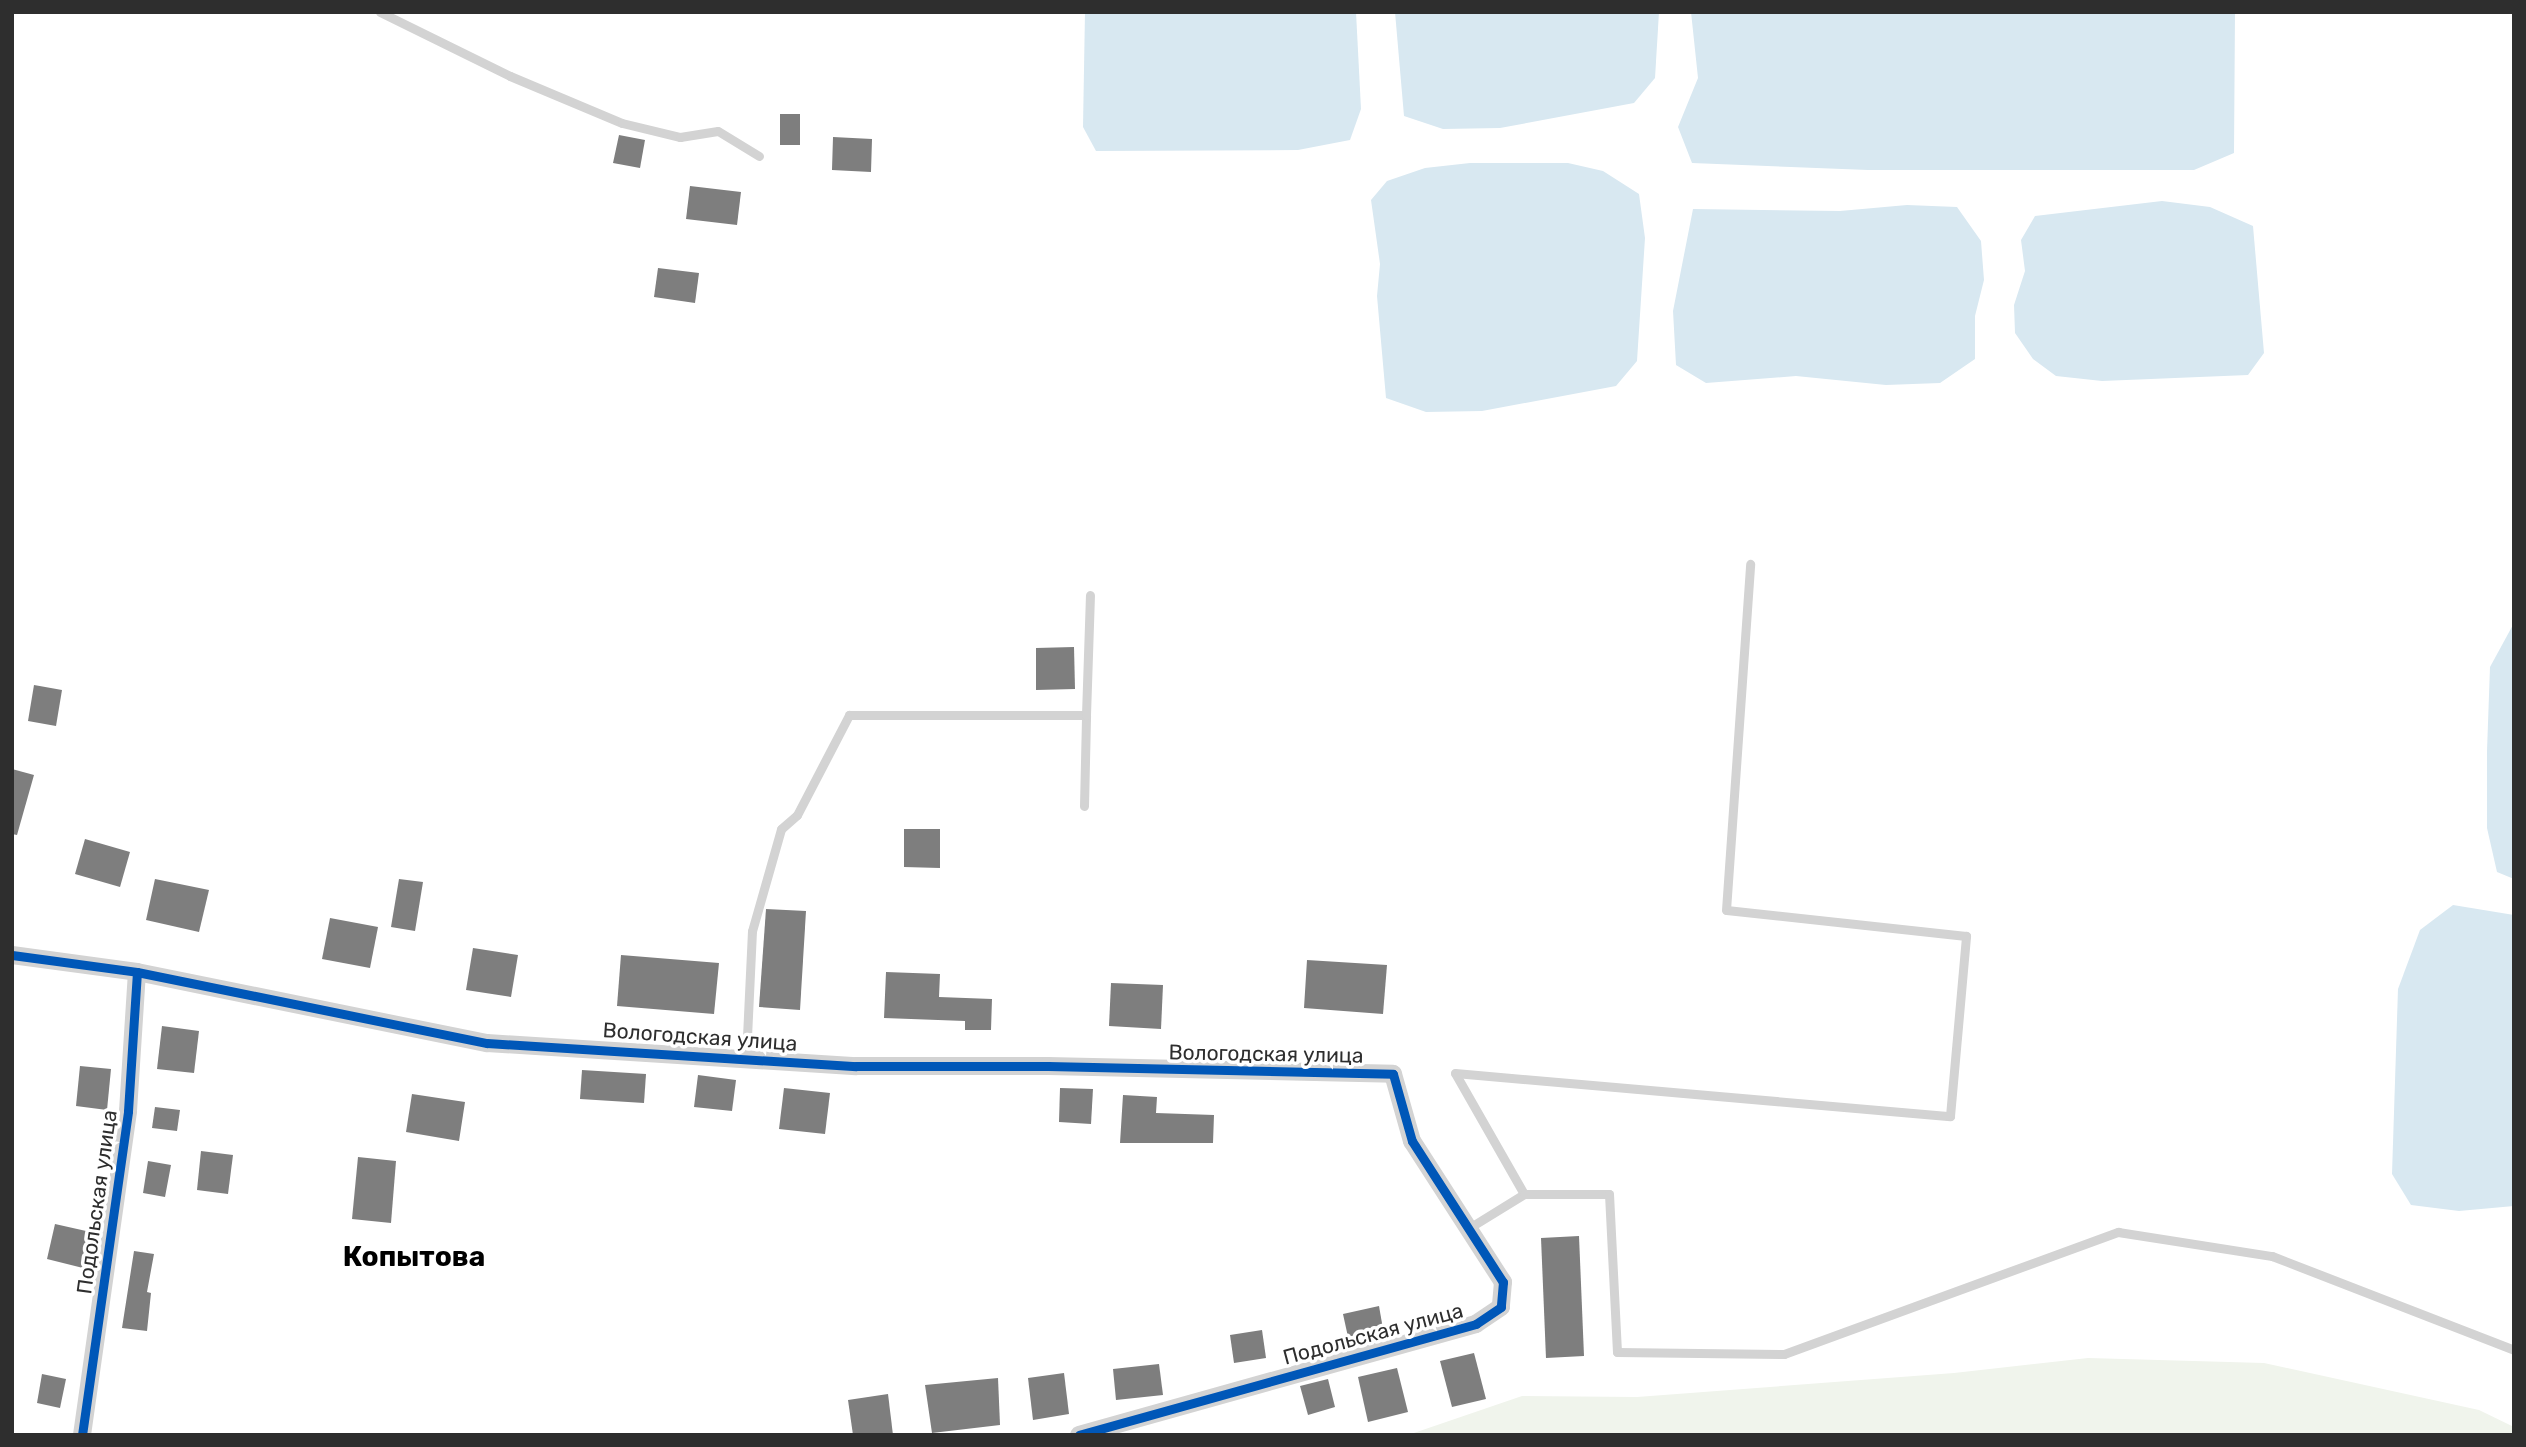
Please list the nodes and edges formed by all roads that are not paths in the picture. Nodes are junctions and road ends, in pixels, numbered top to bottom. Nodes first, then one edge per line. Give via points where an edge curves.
1 (380, 12) edge
2 (759, 156) dead end
3 (1750, 564) dead end
4 (1090, 595) dead end
5 (1086, 715) junction
6 (1084, 806) dead end
7 (12, 955) edge
8 (137, 972) junction
9 (746, 1058) junction
10 (1393, 1074) joint
11 (1524, 1194) junction
12 (1469, 1228) junction
13 (2514, 1350) edge
14 (82, 1435) edge
15 (1079, 1435) edge

1 - 2 lane via 510,76 622,123 680,137 718,131
3 - 11 lane via 1726,910 1966,936 1950,1116 1455,1073
4 - 5 lane
5 - 6 lane
5 - 9 lane via 849,715 797,815 781,829 751,930
7 - 8 street, Вологодская улица
8 - 9 street, Вологодская улица via 487,1043
8 - 14 street, Подольская улица via 128,1111
9 - 10 street, Вологодская улица via 856,1066
10 - 12 street, Подольская улица via 1412,1141
11 - 12 lane
11 - 13 lane via 1609,1194 1617,1352 1784,1354 2118,1232 2272,1256
12 - 15 street, Подольская улица via 1503,1282 1501,1307 1476,1324

